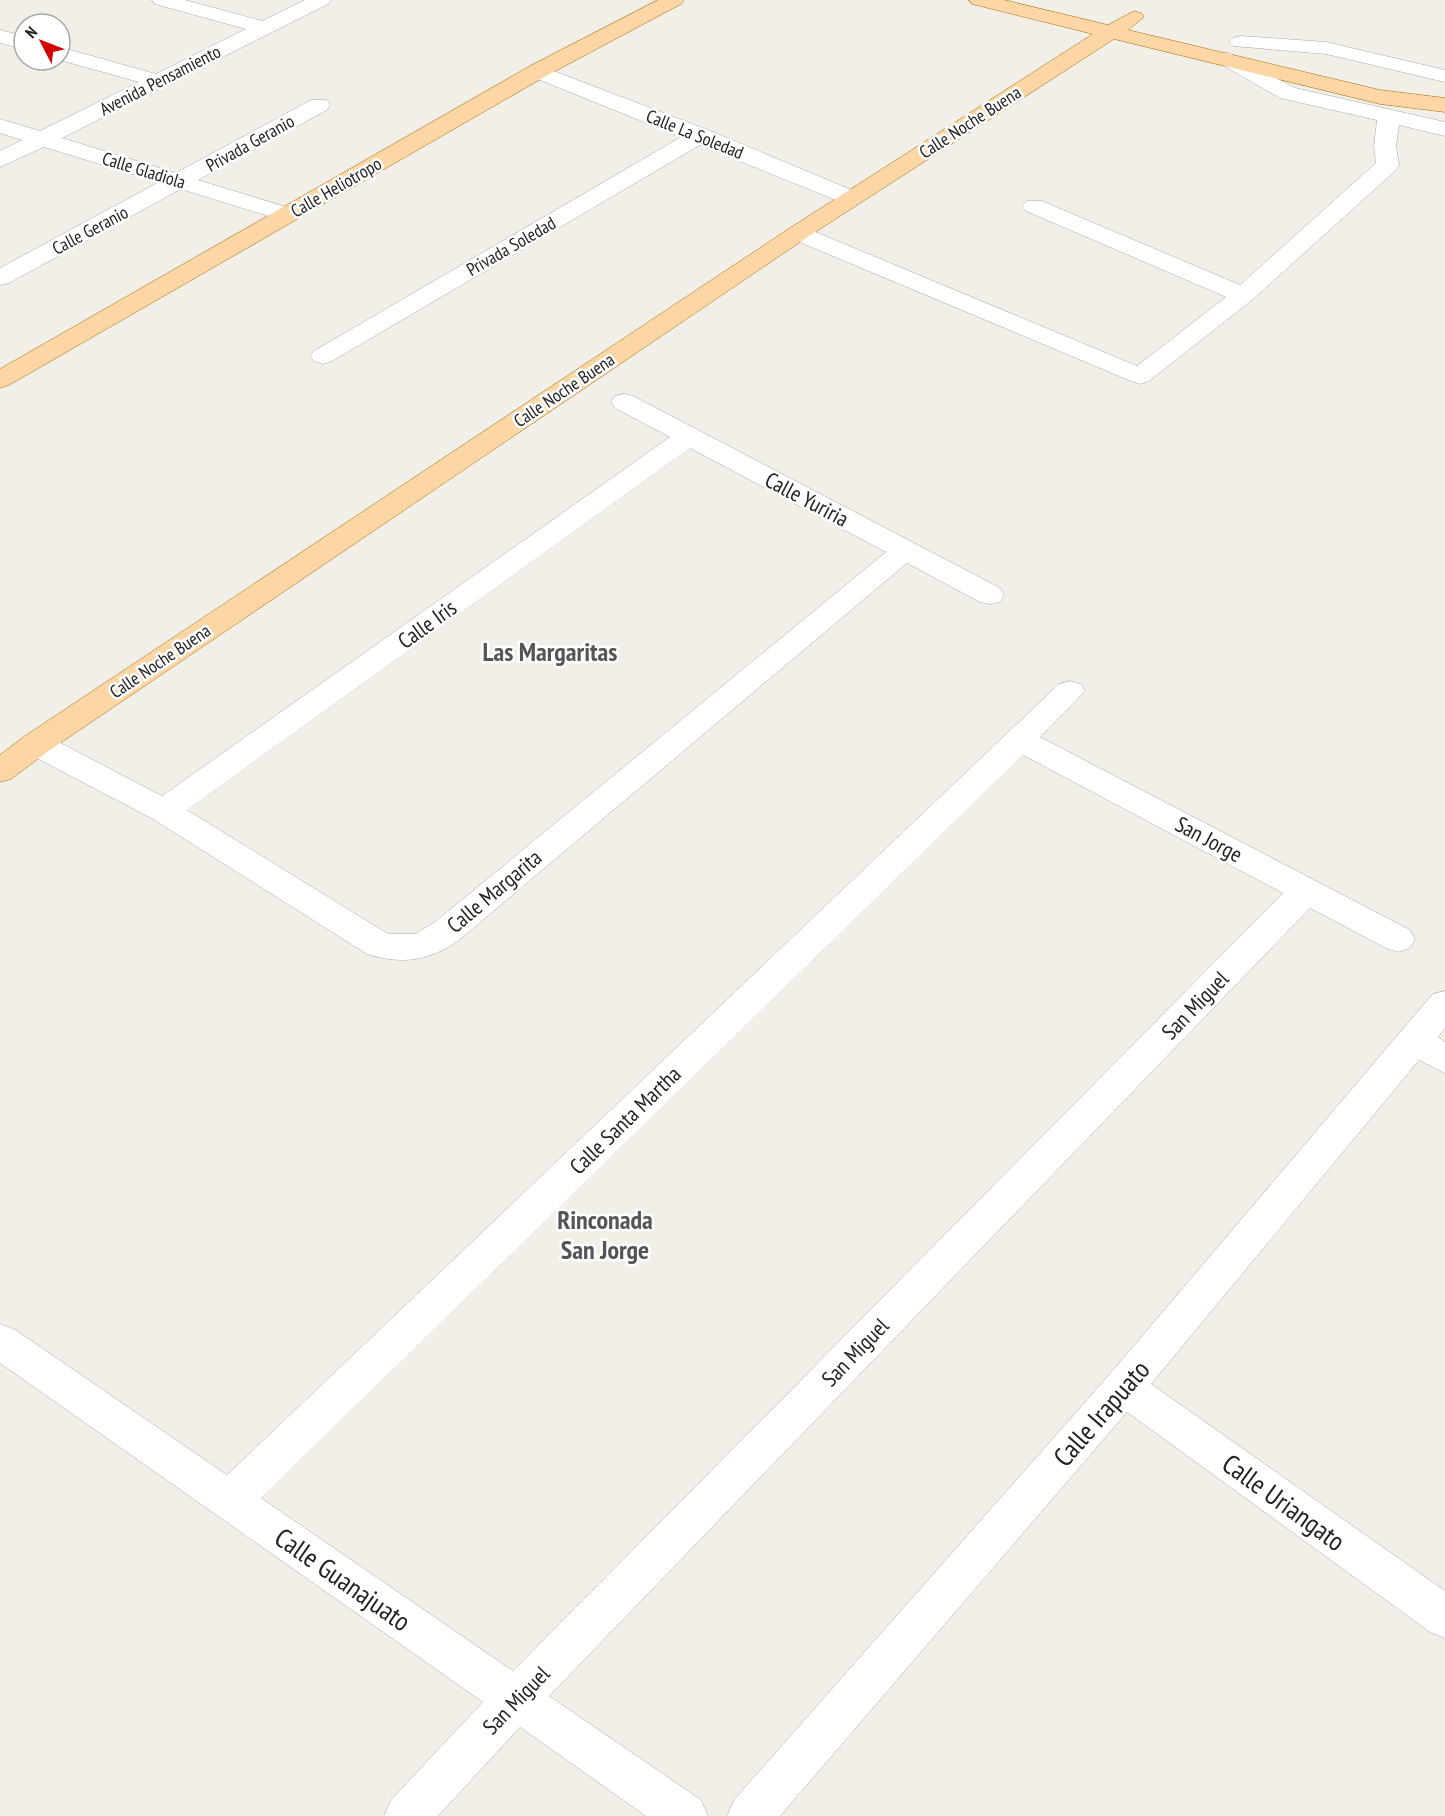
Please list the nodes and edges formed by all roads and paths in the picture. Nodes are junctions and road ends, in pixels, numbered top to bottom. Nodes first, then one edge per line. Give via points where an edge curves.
1 (162, 0) edge
2 (321, 0) edge
3 (674, 0) edge
4 (979, 0) edge
5 (1111, 22) junction
6 (264, 28) junction
7 (1187, 29) dead end
8 (1219, 37) dead end
9 (1234, 50) junction
10 (72, 57) edge
11 (538, 71) junction
12 (1445, 76) edge
13 (157, 81) junction
14 (1441, 104) edge
15 (319, 105) dead end
16 (1389, 116) junction
17 (0, 126) edge
18 (1445, 129) edge
19 (700, 135) junction
20 (42, 140) junction
21 (0, 160) edge
22 (180, 181) junction
23 (851, 198) junction
24 (1034, 206) dead end
25 (288, 215) junction
26 (798, 233) junction
27 (0, 278) edge
28 (1243, 295) junction
29 (323, 356) dead end
30 (0, 380) edge
31 (624, 402) dead end
32 (689, 436) junction
33 (904, 551) junction
34 (990, 595) dead end
35 (1070, 692) dead end
36 (1020, 740) junction
37 (36, 744) junction
38 (0, 771) edge
39 (164, 811) junction
40 (1306, 891) junction
41 (1398, 939) dead end
42 (1445, 1004) edge
43 (1430, 1049) edge
44 (0, 1341) edge
45 (1124, 1387) junction
46 (230, 1500) junction
47 (1445, 1617) edge
48 (516, 1699) junction
49 (407, 1816) edge
50 (685, 1816) edge
51 (750, 1816) edge

1 - 6 street
2 - 6 street, Avenida Pensamiento
3 - 11 main road, Calle Heliotropo
4 - 5 main road
5 - 7 main road, Calle Noche Buena via 1134,17
5 - 9 main road
5 - 23 main road, Calle Noche Buena
6 - 13 street, Avenida Pensamiento
8 - 9 main road
9 - 12 street via 1326,48
9 - 14 main road via 1380,96
9 - 16 street via 1288,93
10 - 13 street
11 - 19 street, Calle La Soledad
11 - 25 main road, Calle Heliotropo
13 - 20 street, Avenida Pensamiento
15 - 22 street, Privada Geranio
16 - 18 street
16 - 28 street via 1385,146 1388,165
17 - 20 street, Calle Gladiola
19 - 23 street, Calle La Soledad
19 - 29 street, Privada Soledad
20 - 21 street, Avenida Pensamiento
20 - 22 street, Calle Gladiola
22 - 25 street, Calle Gladiola
22 - 27 street, Calle Geranio
23 - 26 main road, Calle Noche Buena
24 - 28 street
25 - 30 main road, Calle Heliotropo
26 - 28 street via 1140,376
26 - 37 main road, Calle Noche Buena
31 - 32 street, Calle Yuriria
32 - 33 street, Calle Yuriria
32 - 39 street, Calle Iris
33 - 34 street, Calle Yuriria
33 - 39 street, Calle Margarita via 447,931 423,946 395,949 379,945
35 - 36 street, Calle Santa Martha
36 - 40 street, San Jorge
36 - 46 street, Calle Santa Martha
37 - 38 main road, Calle Noche Buena
37 - 39 street, Calle Margarita
40 - 41 street, San Jorge
40 - 48 street, San Miguel
42 - 43 street, Calle Irapuato
43 - 45 street, Calle Irapuato
44 - 46 street, Calle Guanajuato
45 - 47 street, Calle Uriangato
45 - 51 street, Calle Irapuato
46 - 48 street, Calle Guanajuato
48 - 49 street, San Miguel
48 - 50 street, Calle Guanajuato

